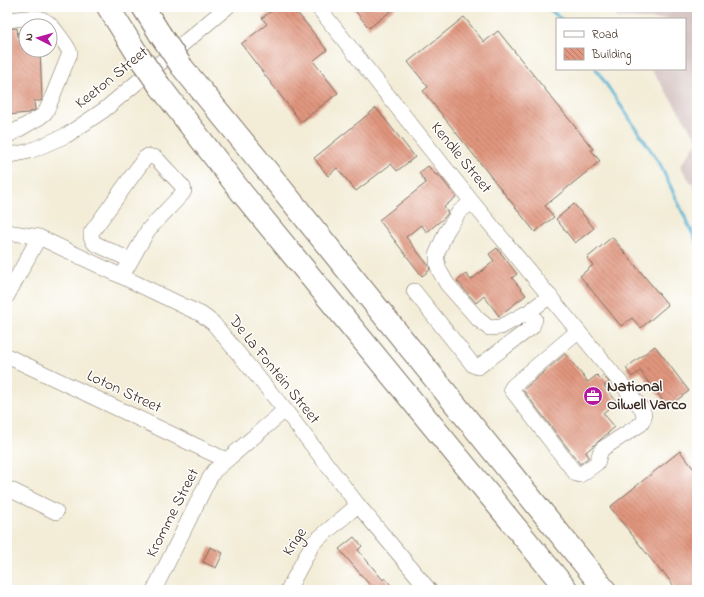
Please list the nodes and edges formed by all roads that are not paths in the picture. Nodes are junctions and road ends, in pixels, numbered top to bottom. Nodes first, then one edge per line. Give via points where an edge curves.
1 (104, 7) edge
2 (108, 7) edge
3 (143, 7) edge
4 (154, 7) edge
5 (227, 7) edge
6 (318, 7) edge
7 (7, 20) edge
8 (164, 32) junction
9 (133, 47) junction
10 (7, 136) edge
11 (7, 156) edge
12 (472, 202) junction
13 (7, 232) edge
14 (39, 237) junction
15 (130, 260) junction
16 (122, 276) junction
17 (414, 291) dead end
18 (7, 296) edge
19 (550, 296) junction
20 (530, 311) junction
21 (578, 331) junction
22 (7, 356) edge
23 (285, 410) junction
24 (226, 460) junction
25 (7, 488) edge
26 (358, 505) junction
27 (56, 512) dead end
28 (154, 590) edge
29 (288, 590) edge
30 (429, 590) edge
31 (567, 590) edge
32 (605, 590) edge

1 - 9 highway
2 - 9 highway
3 - 8 highway
4 - 8 highway
5 - 11 street, Keeton Street via 104,110 67,135 30,151
6 - 12 street, Kendle Street
7 - 10 street via 37,17 44,19 51,24 70,53 45,113
8 - 32 highway, bridge via 185,64 264,166
9 - 31 highway, bridge via 247,199
12 - 19 street, Kendle Street
12 - 20 street via 459,212 446,232 437,253 439,270 447,284 489,328 501,327
13 - 14 street, De La Fontein Street
14 - 16 street, De La Fontein Street
14 - 18 street
15 - 15 street via 148,230 184,191 152,156 145,158 91,233 94,243
15 - 16 street
16 - 23 street, De La Fontein Street via 190,308 213,323
17 - 20 street via 476,367 532,327 535,319
19 - 20 street
19 - 21 street, Kendle Street
21 - 21 street, Kendle Street via 643,410 644,415 641,424 602,449 597,463 580,475 576,474 511,389
22 - 24 street, Loton Street
23 - 24 street, Kromme Street
23 - 26 street, De La Fontein Street
24 - 28 street, Kromme Street via 208,481
25 - 27 street
26 - 29 street, Krige via 312,543
26 - 30 street, De La Fontein Street

